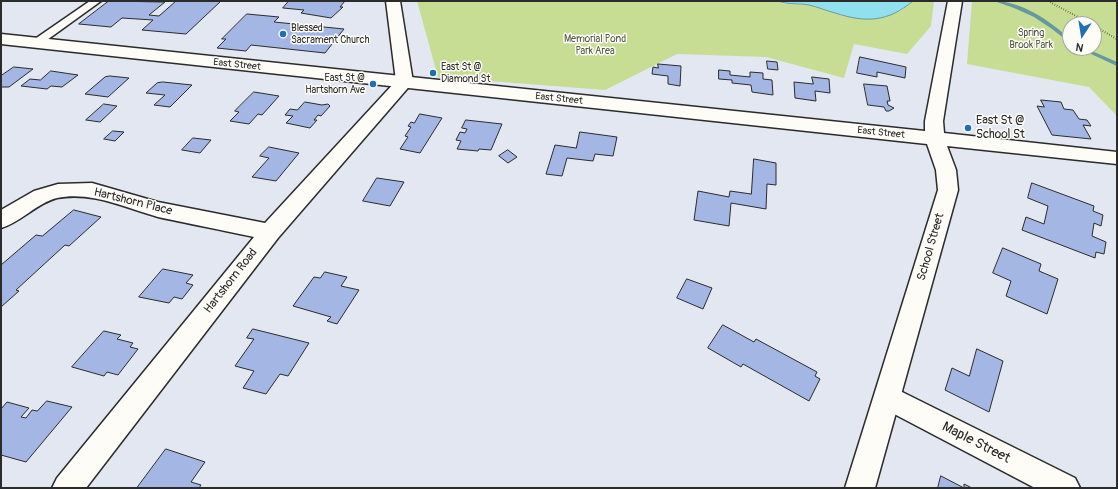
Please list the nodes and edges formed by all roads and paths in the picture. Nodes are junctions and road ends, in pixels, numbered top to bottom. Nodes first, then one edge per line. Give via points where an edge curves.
1 (96, 1) edge
2 (393, 1) edge
3 (956, 1) edge
4 (1048, 1) edge
5 (1076, 16) edge
6 (1102, 31) edge
7 (1, 39) edge
8 (1117, 39) edge
9 (36, 43) junction
10 (405, 82) junction
11 (935, 139) junction
12 (1117, 158) edge
13 (1, 220) edge
14 (270, 232) junction
15 (888, 397) junction
16 (67, 488) edge
17 (860, 488) edge
18 (1065, 488) edge

1 - 9 lane
2 - 10 street
3 - 11 street, School Street via 934,121
4 - 5 path
6 - 8 path
7 - 9 street, East Street
9 - 10 street, East Street
10 - 11 street, East Street
10 - 14 street, Hartshorn Road
11 - 12 street, East Street
11 - 15 street, School Street via 946,170 948,190
13 - 14 street, Hartshorn Place via 41,196 58,191 92,190 158,209
14 - 16 street, Hartshorn Road
15 - 17 street, School Street
15 - 18 street, Maple Street

